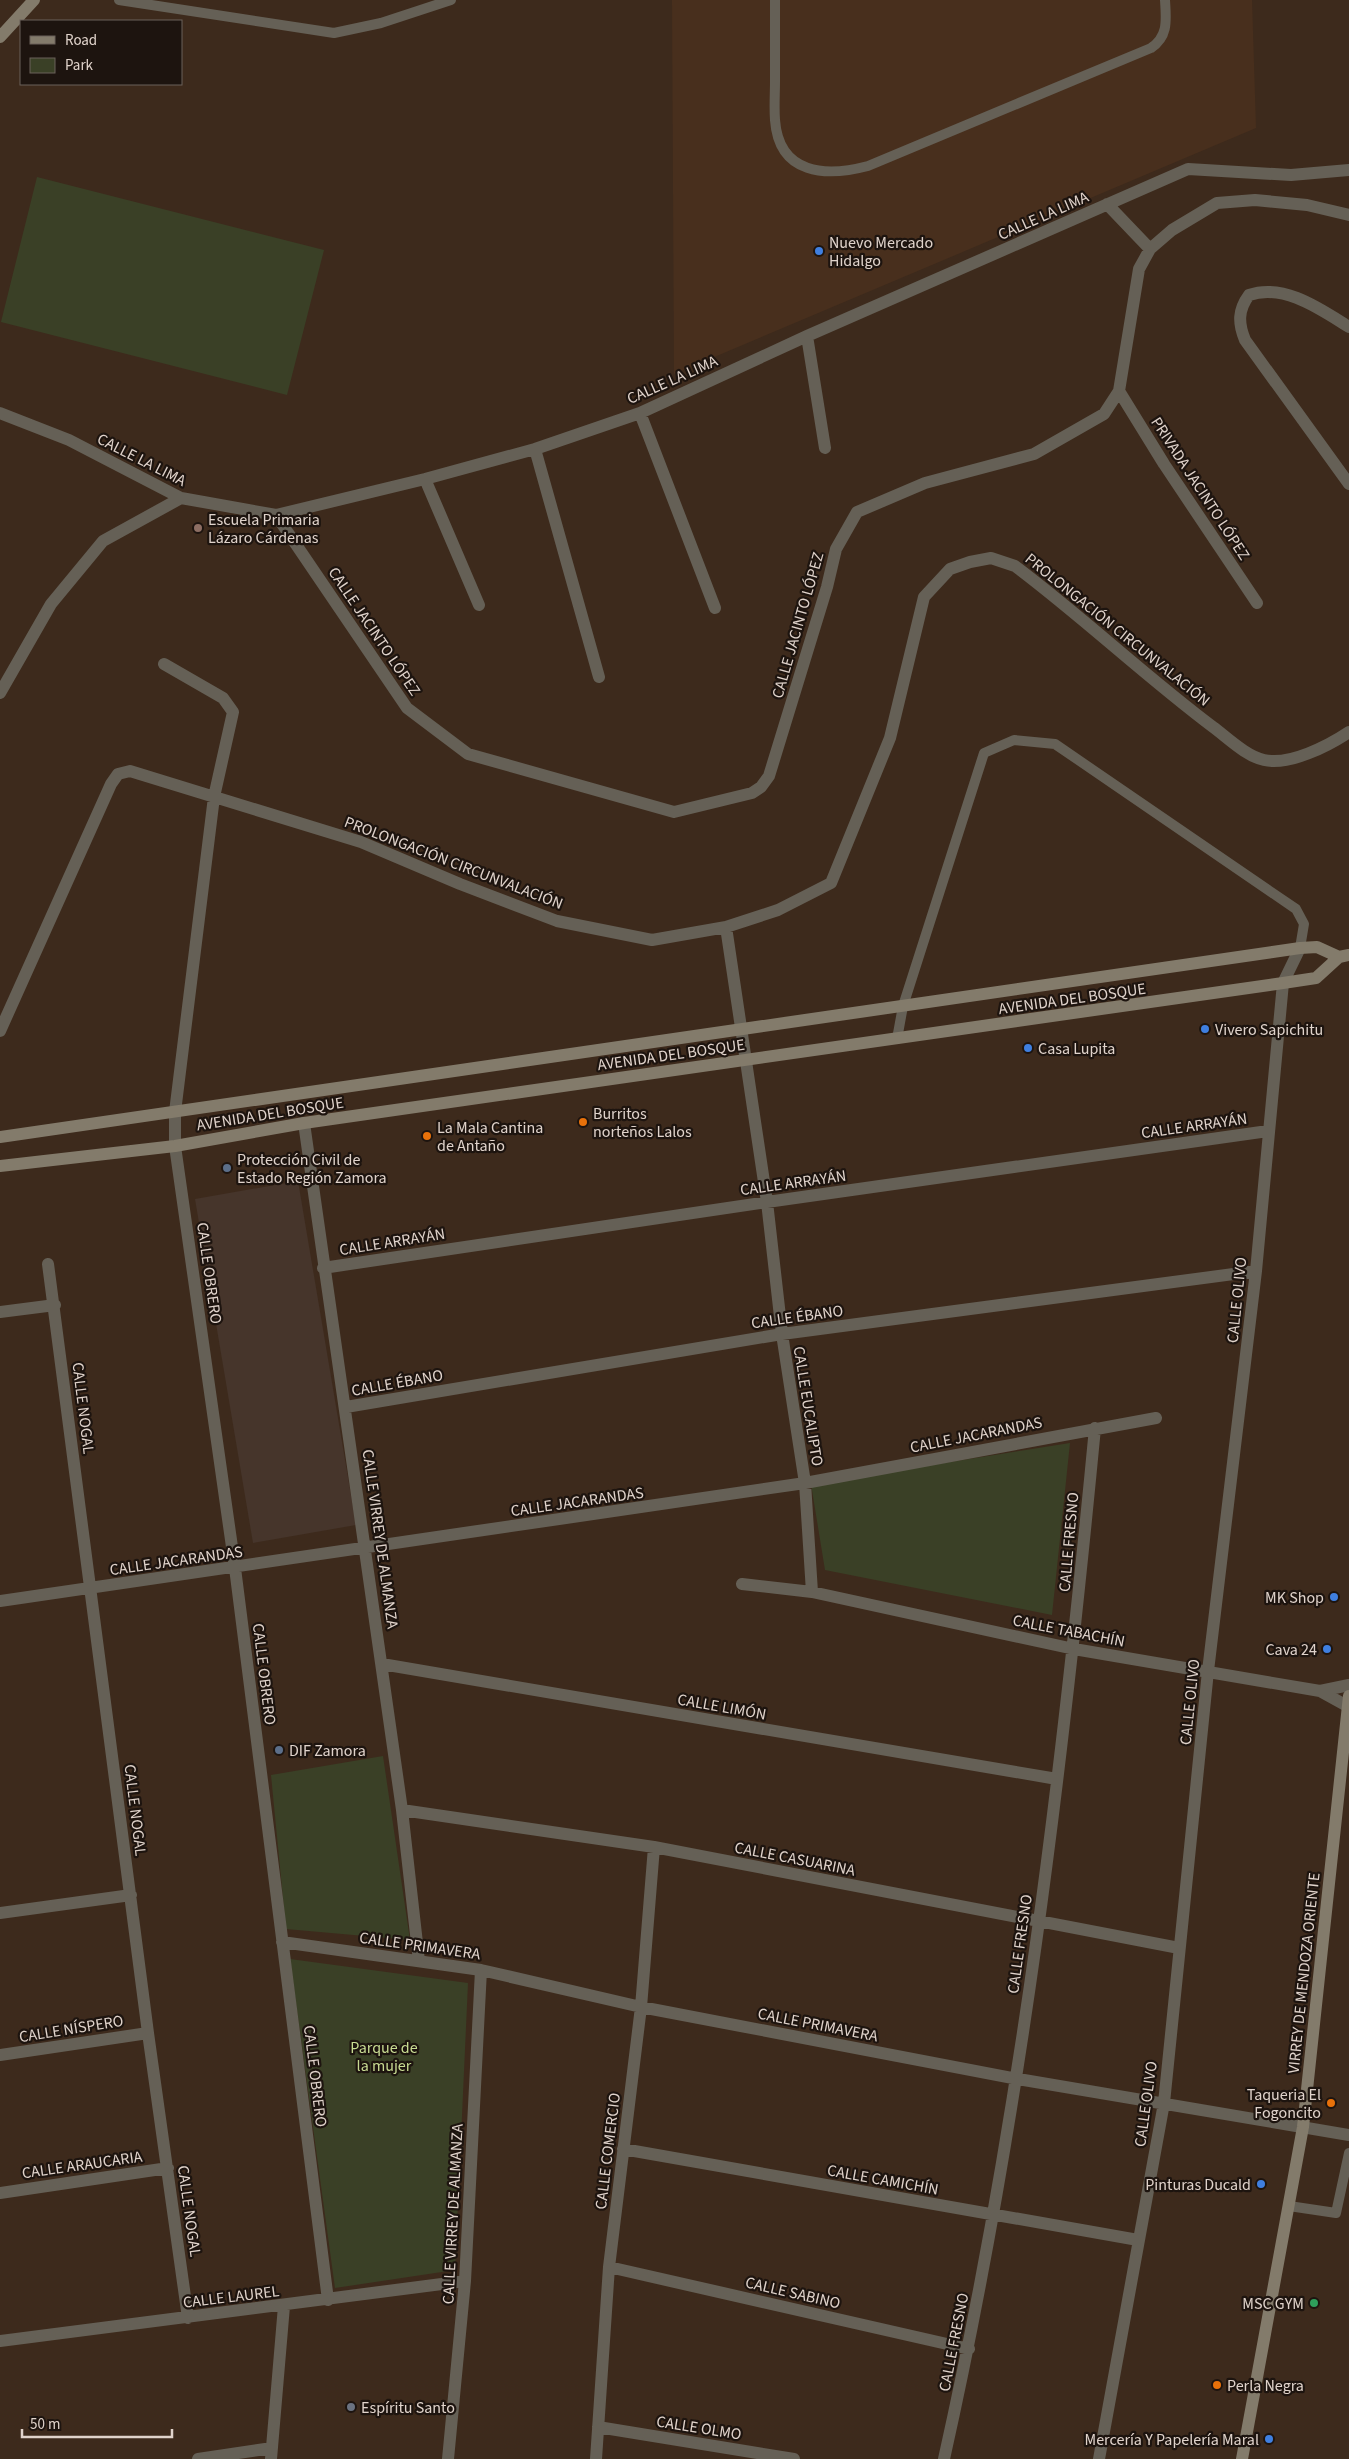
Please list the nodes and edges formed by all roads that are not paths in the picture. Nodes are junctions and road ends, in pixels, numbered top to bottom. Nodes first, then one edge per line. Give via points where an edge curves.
1 (34, 0) edge
2 (119, 0) edge
3 (450, 0) edge
4 (775, 0) edge
5 (1165, 0) edge
6 (0, 37) edge
7 (1349, 170) edge
8 (1107, 204) junction
9 (1349, 215) edge
10 (1150, 249) junction
11 (1349, 327) edge
12 (807, 336) junction
13 (1119, 391) junction
14 (0, 413) edge
15 (640, 413) junction
16 (825, 448) dead end
17 (535, 449) junction
18 (425, 479) junction
19 (1349, 484) edge
20 (181, 498) junction
21 (276, 515) junction
22 (1257, 603) dead end
23 (479, 605) dead end
24 (715, 608) dead end
25 (164, 664) dead end
26 (599, 676) dead end
27 (0, 693) edge
28 (1349, 732) edge
29 (214, 796) junction
30 (726, 927) junction
31 (1300, 948) junction
32 (1344, 956) edge
33 (1283, 983) junction
34 (903, 1006) junction
35 (742, 1030) junction
36 (0, 1031) edge
37 (897, 1039) junction
38 (744, 1060) junction
39 (175, 1112) junction
40 (304, 1123) junction
41 (1268, 1131) junction
42 (0, 1137) edge
43 (176, 1146) junction
44 (0, 1166) edge
45 (767, 1202) junction
46 (48, 1264) dead end
47 (323, 1268) junction
48 (1256, 1271) junction
49 (54, 1305) junction
50 (0, 1312) edge
51 (782, 1334) junction
52 (346, 1407) junction
53 (1156, 1418) dead end
54 (1095, 1428) junction
55 (805, 1483) junction
56 (366, 1548) junction
57 (236, 1568) junction
58 (742, 1584) dead end
59 (91, 1588) junction
60 (812, 1592) junction
61 (0, 1601) edge
62 (1074, 1649) junction
63 (382, 1664) junction
64 (1208, 1671) junction
65 (1349, 1685) edge
66 (1320, 1691) junction
67 (1349, 1704) edge
68 (1057, 1779) junction
69 (402, 1810) junction
70 (654, 1847) junction
71 (131, 1894) junction
72 (0, 1914) edge
73 (1039, 1923) junction
74 (282, 1942) junction
75 (1179, 1948) junction
76 (419, 1961) junction
77 (481, 1970) junction
78 (641, 2007) junction
79 (148, 2033) junction
80 (0, 2055) edge
81 (1018, 2079) junction
82 (1164, 2103) junction
83 (1303, 2127) junction
84 (1349, 2135) edge
85 (623, 2150) junction
86 (1349, 2153) edge
87 (168, 2168) junction
88 (0, 2192) edge
89 (1289, 2206) junction
90 (993, 2215) junction
91 (1138, 2240) junction
92 (610, 2267) junction
93 (465, 2281) junction
94 (328, 2300) junction
95 (284, 2306) junction
96 (188, 2318) junction
97 (0, 2341) edge
98 (969, 2349) junction
99 (598, 2427) junction
100 (272, 2454) edge
101 (198, 2459) edge
102 (448, 2459) edge
103 (596, 2459) edge
104 (794, 2459) edge
105 (944, 2459) edge
106 (1099, 2459) edge
107 (1242, 2459) edge

1 - 6 street
2 - 3 lane via 334,33 381,23
4 - 5 lane via 775,120 781,143 798,163 829,173 868,166 1152,48 1165,34
7 - 8 street, CALLE LA LIMA via 1291,176 1188,169
8 - 10 street
8 - 12 street, CALLE LA LIMA
9 - 10 street, CALLE JACINTO LÓPEZ via 1307,205 1255,200 1217,203 1172,230
10 - 13 street, CALLE JACINTO LÓPEZ via 1139,269
11 - 19 street via 1317,306 1266,290 1249,294 1239,316 1245,340
12 - 15 street, CALLE LA LIMA
12 - 16 street
13 - 21 street, CALLE JACINTO LÓPEZ via 1104,414 1034,454 925,483 857,512 836,549 769,776 752,793 674,812 468,754 407,708
13 - 22 street, PRIVADA JACINTO LÓPEZ
14 - 20 street, CALLE LA LIMA via 69,440
15 - 17 street, CALLE LA LIMA
15 - 24 street
17 - 18 street, CALLE LA LIMA
17 - 26 street
18 - 21 street, CALLE LA LIMA
18 - 23 street
20 - 21 street, CALLE LA LIMA
20 - 27 street via 103,541 50,604
25 - 29 street, CALLE OBRERO via 223,698 233,712
28 - 30 street, PROLONGACIÓN CIRCUNVALACIÓN via 1324,748 1275,762 1262,760 1189,708 1015,566 991,558 970,562 950,569 924,596 890,738 831,883 778,910
29 - 30 street, PROLONGACIÓN CIRCUNVALACIÓN via 361,842 557,921 652,940
29 - 36 street, PROLONGACIÓN CIRCUNVALACIÓN via 130,771 118,774
29 - 39 street, CALLE OBRERO
30 - 35 street, CALLE EUCALIPTO
31 - 32 street, AVENIDA DEL BOSQUE via 1317,947
31 - 33 street, CALLE OLIVO
31 - 34 street, AVENIDA DEL BOSQUE
31 - 34 lane via 1304,924 1296,909 1055,744 1014,740 984,753
32 - 33 street, AVENIDA DEL BOSQUE via 1316,978
33 - 37 street, AVENIDA DEL BOSQUE
33 - 41 street, CALLE OLIVO
34 - 35 street, AVENIDA DEL BOSQUE
34 - 37 lane
35 - 38 street, CALLE EUCALIPTO
35 - 39 street, AVENIDA DEL BOSQUE
37 - 38 street, AVENIDA DEL BOSQUE
38 - 40 street, AVENIDA DEL BOSQUE
38 - 45 street, CALLE EUCALIPTO
39 - 42 street, AVENIDA DEL BOSQUE
39 - 43 street, CALLE OBRERO
40 - 43 street, AVENIDA DEL BOSQUE
40 - 47 street, CALLE VIRREY DE ALMANZA
41 - 45 street, CALLE ARRAYÁN
41 - 48 street, CALLE OLIVO
43 - 44 street, AVENIDA DEL BOSQUE
43 - 57 street, CALLE OBRERO
45 - 47 street, CALLE ARRAYÁN
45 - 51 street, CALLE EUCALIPTO
46 - 49 street, CALLE NOGAL
47 - 52 street, CALLE VIRREY DE ALMANZA
48 - 51 street, CALLE ÉBANO
48 - 64 street, CALLE OLIVO
49 - 50 street
49 - 59 street, CALLE NOGAL
51 - 52 street, CALLE ÉBANO
51 - 55 street, CALLE EUCALIPTO
52 - 56 street, CALLE VIRREY DE ALMANZA
53 - 54 street, CALLE JACARANDAS
54 - 55 street, CALLE JACARANDAS
54 - 62 street, CALLE FRESNO
55 - 56 street, CALLE JACARANDAS
55 - 60 street, CALLE EUCALIPTO
56 - 57 street, CALLE JACARANDAS
56 - 63 street, CALLE VIRREY DE ALMANZA
57 - 59 street, CALLE JACARANDAS
57 - 74 street, CALLE OBRERO
58 - 60 street, CALLE TABACHÍN
59 - 61 street, CALLE JACARANDAS
59 - 71 street, CALLE NOGAL
60 - 62 street, CALLE TABACHÍN
62 - 64 street, CALLE TABACHÍN
62 - 68 street, CALLE FRESNO
63 - 68 street, CALLE LIMÓN
63 - 69 street, CALLE VIRREY DE ALMANZA
64 - 66 street, CALLE TABACHÍN
64 - 75 street, CALLE OLIVO
65 - 66 street, CALLE TABACHÍN
66 - 67 street, CALLE TABACHÍN
67 - 83 street, VIRREY DE MENDOZA ORIENTE
68 - 73 street, CALLE FRESNO
69 - 70 street, CALLE CASUARINA
69 - 76 street, CALLE VIRREY DE ALMANZA
70 - 73 street, CALLE CASUARINA
70 - 78 street, CALLE COMERCIO
71 - 72 street
71 - 79 street, CALLE NOGAL
73 - 75 street, CALLE CASUARINA
73 - 81 street, CALLE FRESNO
74 - 76 street, CALLE PRIMAVERA
74 - 94 street, CALLE OBRERO
75 - 82 street, CALLE OLIVO
76 - 77 street, CALLE PRIMAVERA
77 - 78 street, CALLE PRIMAVERA
77 - 93 street, CALLE VIRREY DE ALMANZA
78 - 81 street, CALLE PRIMAVERA
78 - 85 street, CALLE COMERCIO
79 - 80 street, CALLE NÍSPERO
79 - 87 street, CALLE NOGAL
81 - 82 street, CALLE PRIMAVERA
81 - 90 street, CALLE FRESNO
82 - 83 street, CALLE PRIMAVERA
82 - 91 street, CALLE OLIVO
83 - 84 street, CALLE PRIMAVERA
83 - 89 street, VIRREY DE MENDOZA ORIENTE
85 - 90 street, CALLE CAMICHÍN
85 - 92 street, CALLE COMERCIO
86 - 89 lane via 1336,2213
87 - 88 street, CALLE ARAUCARIA
87 - 96 street, CALLE NOGAL
89 - 107 street, VIRREY DE MENDOZA ORIENTE
90 - 91 street, CALLE CAMICHÍN
90 - 98 street, CALLE FRESNO
91 - 106 street, CALLE OLIVO
92 - 98 street, CALLE SABINO
92 - 99 street, CALLE COMERCIO
93 - 94 street, CALLE LAUREL
93 - 102 street, CALLE VIRREY DE ALMANZA
94 - 95 street, CALLE LAUREL
95 - 96 street, CALLE LAUREL
95 - 100 street
96 - 97 street, CALLE LAUREL
98 - 105 street, CALLE FRESNO
99 - 103 street, CALLE COMERCIO
99 - 104 street, CALLE OLMO
100 - 101 street

